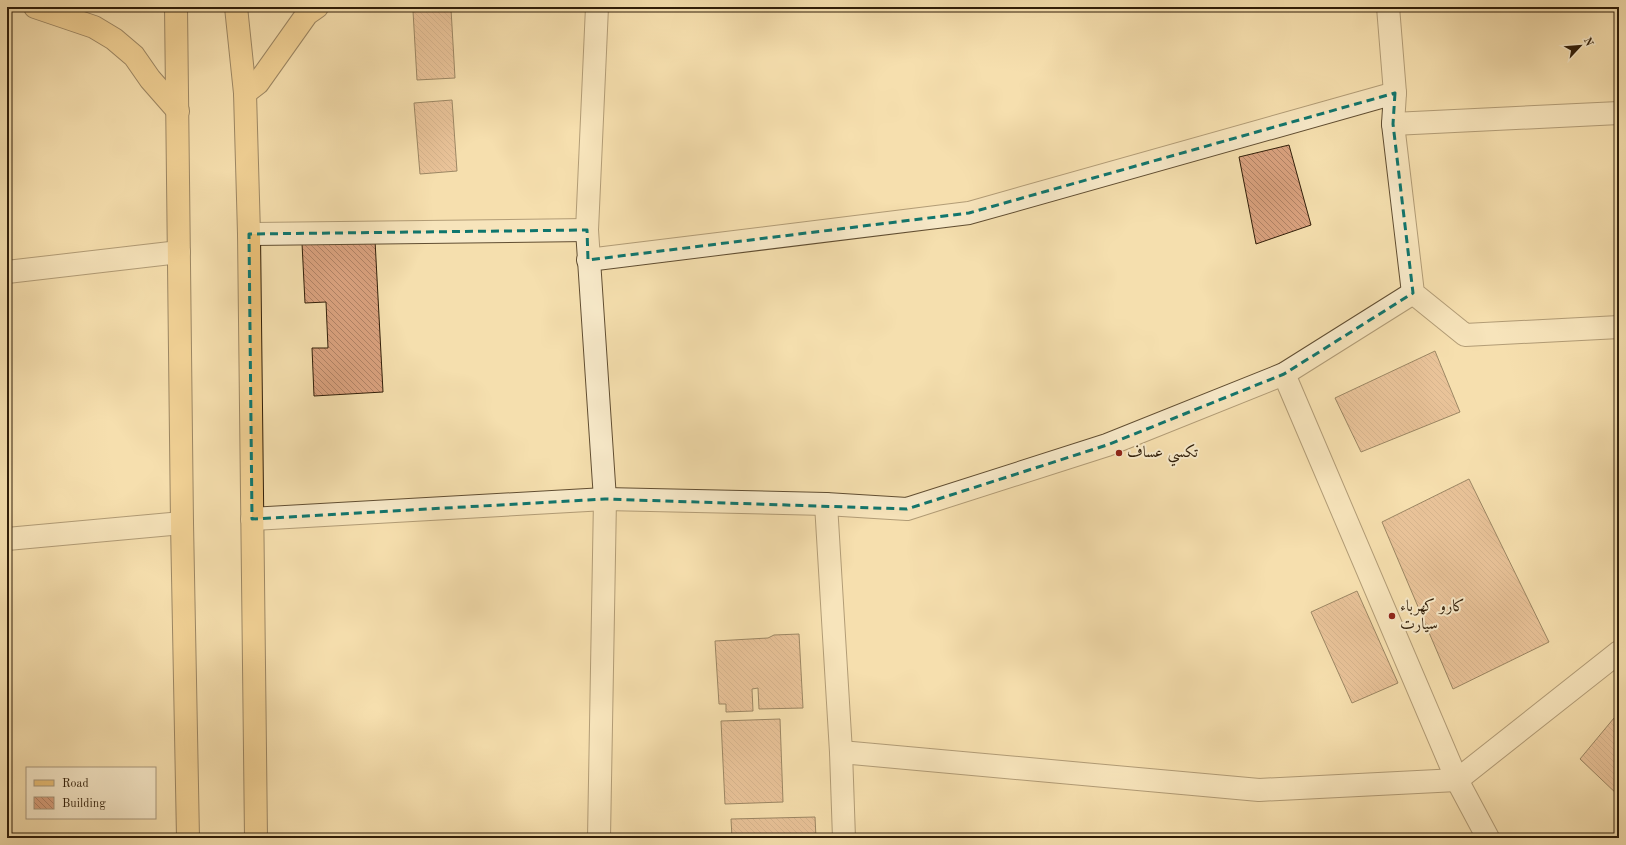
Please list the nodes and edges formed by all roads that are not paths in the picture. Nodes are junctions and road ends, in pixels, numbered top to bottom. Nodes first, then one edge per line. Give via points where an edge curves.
1 (35, 7) edge
2 (176, 7) edge
3 (236, 7) edge
4 (317, 7) edge
5 (597, 7) edge
6 (1388, 7) edge
7 (245, 93) junction
8 (1395, 93) junction
9 (178, 110) junction
10 (1619, 113) edge
11 (1393, 124) junction
12 (587, 230) junction
13 (249, 234) junction
14 (179, 252) junction
15 (588, 260) junction
16 (7, 272) edge
17 (1413, 293) junction
18 (1619, 327) edge
19 (1284, 374) junction
20 (605, 499) junction
21 (826, 504) junction
22 (252, 519) junction
23 (182, 523) junction
24 (7, 539) edge
25 (1619, 652) edge
26 (841, 752) junction
27 (1457, 780) junction
28 (188, 838) edge
29 (256, 838) edge
30 (599, 838) edge
31 (844, 838) edge
32 (1488, 838) edge

1 - 9 main road via 94,27 114,39 134,56 150,79
2 - 9 main road
3 - 7 main road
4 - 7 main road via 306,14 258,83
5 - 12 street
6 - 8 street
7 - 13 main road
8 - 11 street
8 - 15 street via 969,213
9 - 14 main road
10 - 11 street
11 - 17 street
12 - 13 street
12 - 15 street
13 - 22 main road
14 - 16 street
14 - 23 main road
15 - 20 street
17 - 18 street via 1465,335
17 - 19 street
19 - 21 street via 1107,445 907,509
19 - 27 street
20 - 21 street
20 - 22 street
20 - 30 street
21 - 26 street
22 - 29 main road
23 - 24 street
23 - 28 main road
25 - 27 street
26 - 27 street via 1260,790
26 - 31 street
27 - 32 street

